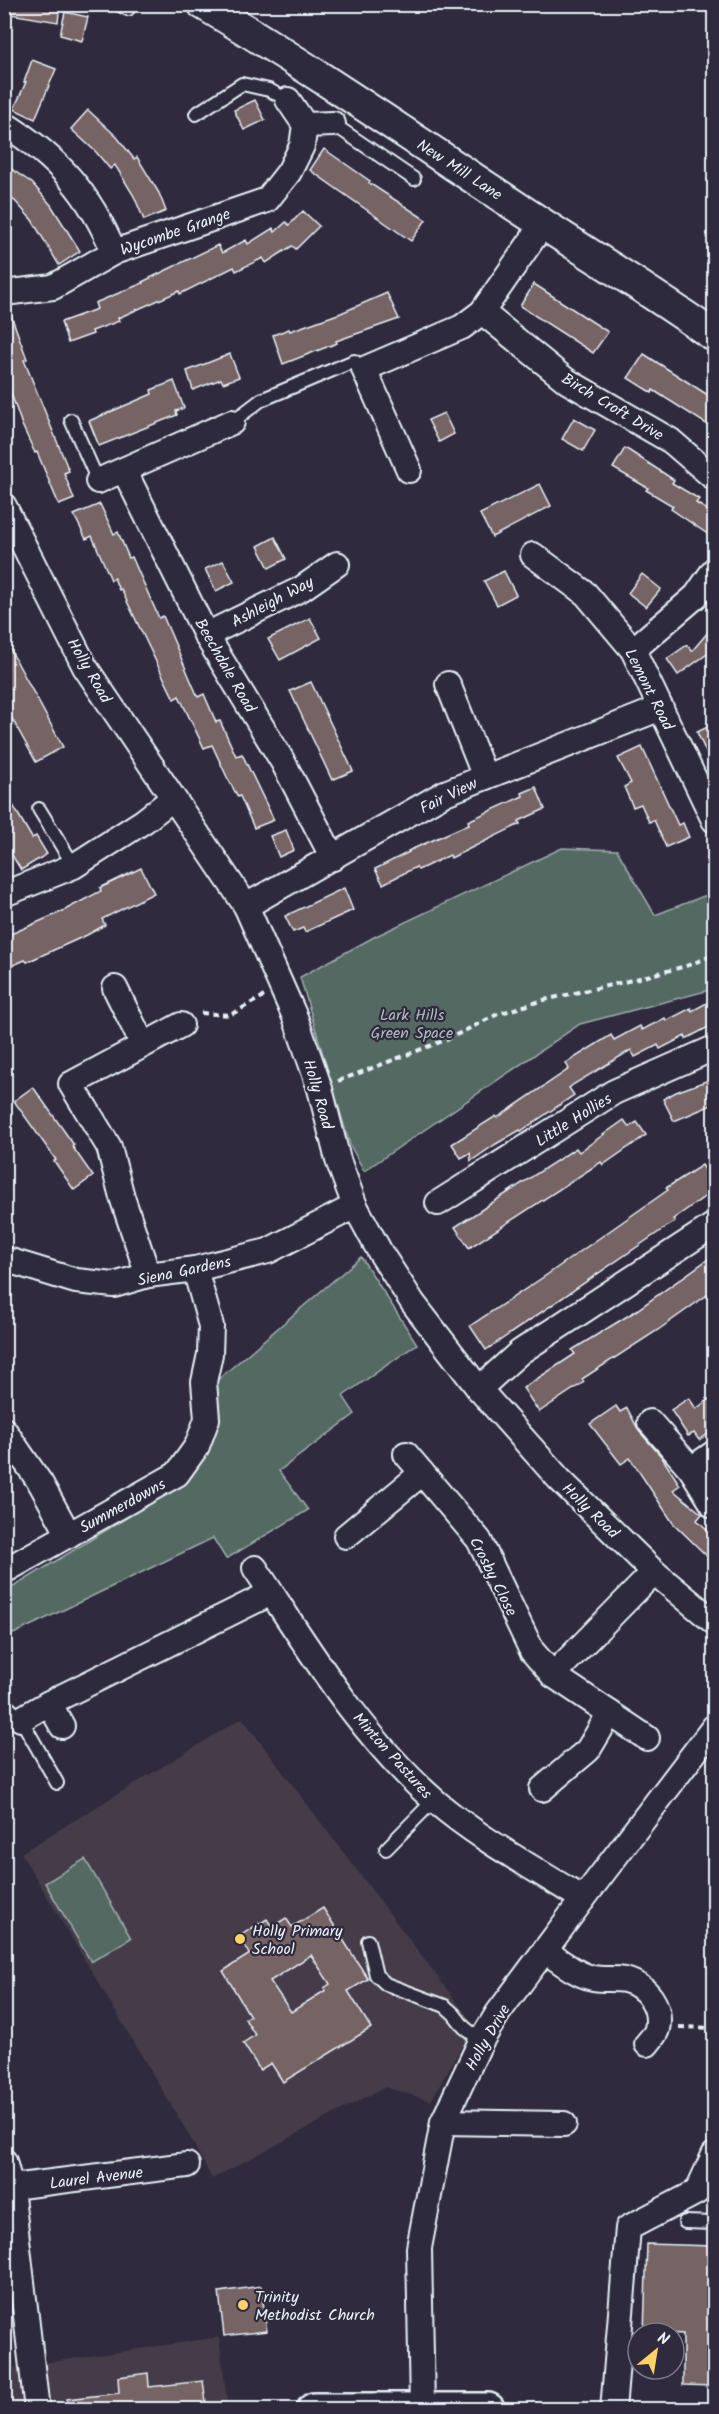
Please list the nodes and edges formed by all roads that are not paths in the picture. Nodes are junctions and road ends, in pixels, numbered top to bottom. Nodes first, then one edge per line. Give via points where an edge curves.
1 (203, 4) edge
2 (288, 100) joint
3 (196, 114) dead end
4 (4, 124) edge
5 (333, 124) joint
6 (305, 125) junction
7 (414, 179) dead end
8 (543, 224) junction
9 (114, 252) junction
10 (4, 293) edge
11 (482, 312) junction
12 (714, 336) edge
13 (364, 369) junction
14 (71, 420) dead end
15 (232, 422) joint
16 (123, 470) junction
17 (409, 470) dead end
18 (714, 478) edge
19 (98, 480) joint
20 (4, 506) edge
21 (533, 555) dead end
22 (337, 564) dead end
23 (714, 570) edge
24 (206, 635) junction
25 (633, 650) junction
26 (448, 684) dead end
27 (661, 708) junction
28 (485, 777) junction
29 (706, 781) edge
30 (172, 799) junction
31 (39, 809) dead end
32 (714, 820) edge
33 (333, 858) junction
34 (74, 866) junction
35 (4, 894) edge
36 (246, 906) junction
37 (115, 988) dead end
38 (191, 1019) road end
39 (143, 1045) junction
40 (714, 1048) edge
41 (438, 1203) dead end
42 (355, 1206) junction
43 (714, 1225) edge
44 (6, 1264) edge
45 (195, 1269) junction
46 (148, 1275) junction
47 (479, 1389) junction
48 (650, 1422) dead end
49 (4, 1430) edge
50 (714, 1453) edge
51 (406, 1454) dead end
52 (691, 1469) junction
53 (422, 1473) junction
54 (714, 1506) edge
55 (69, 1535) junction
56 (346, 1536) dead end
57 (255, 1568) dead end
58 (4, 1571) edge
59 (654, 1572) junction
60 (271, 1593) junction
61 (714, 1622) edge
62 (553, 1675) junction
63 (49, 1703) junction
64 (13, 1711) edge
65 (610, 1713) junction
66 (62, 1726) dead end
67 (714, 1727) edge
68 (647, 1738) dead end
69 (57, 1783) dead end
70 (542, 1789) dead end
71 (434, 1800) junction
72 (386, 1849) dead end
73 (583, 1899) junction
74 (368, 1941) dead end
75 (545, 1951) junction
76 (652, 2035) road end
77 (481, 2041) junction
78 (443, 2122) junction
79 (564, 2124) dead end
80 (714, 2155) edge
81 (4, 2161) edge
82 (187, 2165) dead end
83 (8, 2188) edge
84 (685, 2222) dead end
85 (714, 2223) edge
86 (422, 2408) edge
87 (38, 2409) edge
88 (320, 2409) edge
89 (488, 2409) edge
90 (613, 2409) edge

1 - 8 street, New Mill Lane via 277,48
2 - 3 lane via 269,90 242,84
2 - 6 street
4 - 9 street via 32,141 73,180 102,222
5 - 6 street
5 - 7 lane
6 - 9 street, Wycombe Grange via 302,146 289,172 267,200
8 - 11 street
8 - 12 street, New Mill Lane
9 - 10 street, Wycombe Grange via 53,287
11 - 13 street via 462,327
11 - 18 street, Birch Croft Drive via 567,381 671,441
13 - 15 lane via 354,361 261,400
13 - 17 street
14 - 19 lane
15 - 16 street
16 - 19 street
16 - 24 street, Beechdale Road
20 - 30 street, Holly Road via 85,667
21 - 25 street, Lemont Road via 586,594
22 - 24 street, Ashleigh Way via 301,588
23 - 25 street via 696,596
24 - 33 street, Beechdale Road via 283,762
25 - 27 street, Lemont Road
26 - 28 street
27 - 28 street, Fair View
27 - 29 street, Lemont Road
28 - 33 street, Fair View via 445,793
29 - 32 street, Lemont Road
30 - 34 street
30 - 36 street, Holly Road
31 - 34 lane
33 - 36 street, Fair View
34 - 35 street
36 - 42 street, Holly Road via 295,1017
37 - 39 street
38 - 39 street
39 - 46 street via 71,1084 109,1147
40 - 41 street, Little Hollies via 614,1092
42 - 45 street, Siena Gardens via 268,1251
42 - 47 street, Holly Road via 413,1303
43 - 47 street via 520,1352
44 - 46 street, Siena Gardens via 76,1281 114,1285
45 - 46 street, Siena Gardens
45 - 55 street, Summerdowns via 210,1326 204,1382 207,1419 196,1446 177,1474
47 - 59 street, Holly Road via 559,1479
48 - 52 street
49 - 55 street via 42,1484
50 - 52 street
51 - 53 street, Crosby Close
52 - 54 street
53 - 56 street
53 - 62 street, Crosby Close via 479,1540 532,1650
55 - 58 street, Summerdowns
57 - 60 street, Minton Pastures
59 - 61 street, Holly Road
59 - 62 street
60 - 63 street
60 - 71 street, Minton Pastures via 359,1719
62 - 65 street, Crosby Close
63 - 64 street
63 - 66 street
64 - 69 lane
65 - 68 street, Crosby Close
65 - 70 street via 588,1750
67 - 73 street, Holly Drive
71 - 72 lane
71 - 73 street, Minton Pastures via 458,1820
73 - 75 street, Holly Drive
74 - 77 lane via 376,1975 386,1984 445,2006
75 - 76 street via 580,1974 625,1980 641,1987 657,2011
75 - 77 street, Holly Drive
77 - 78 street, Holly Drive
78 - 79 street
78 - 86 street, Holly Drive via 419,2248
80 - 90 street via 697,2192 628,2228
81 - 83 street
82 - 83 street, Laurel Avenue
83 - 87 street
84 - 85 lane
86 - 88 main road
86 - 89 main road

